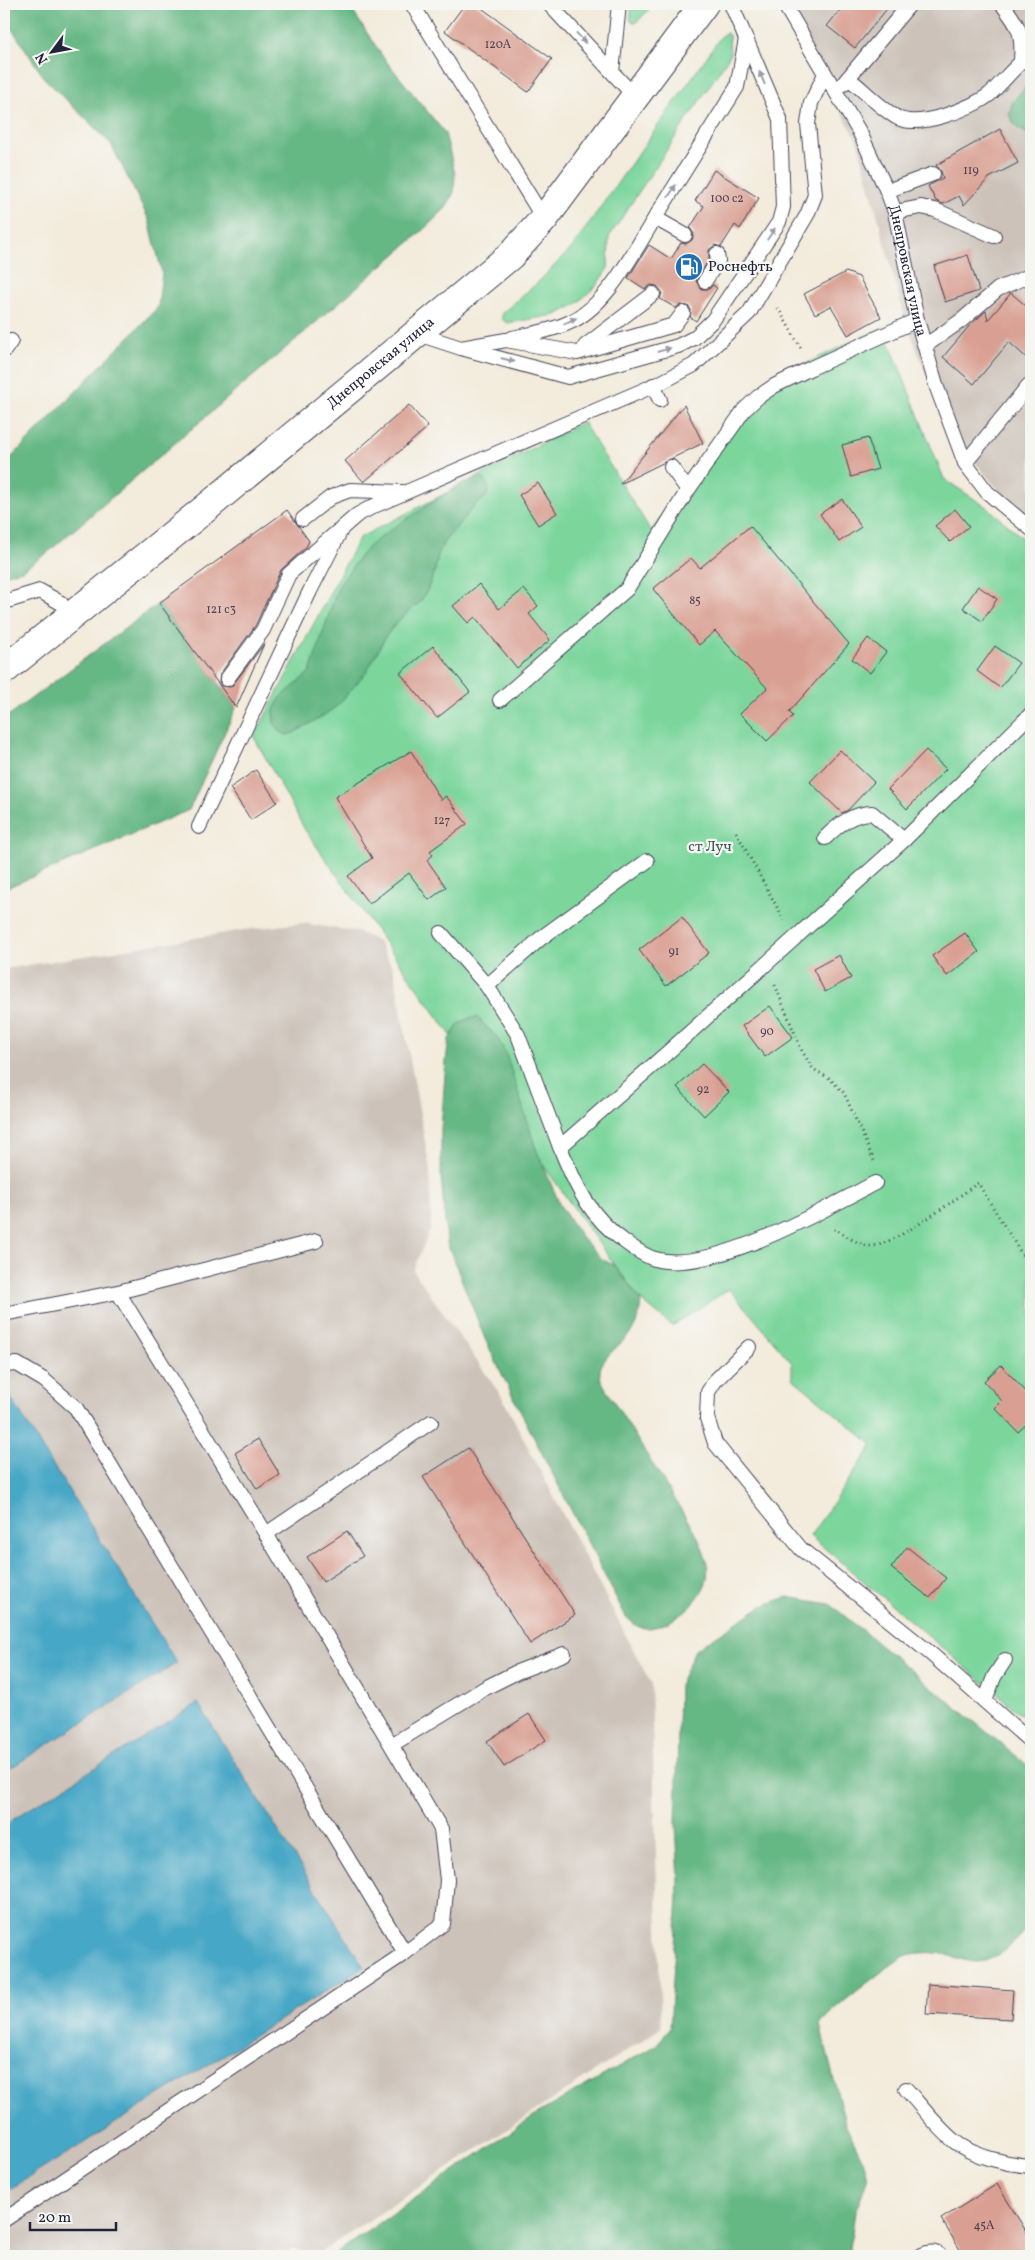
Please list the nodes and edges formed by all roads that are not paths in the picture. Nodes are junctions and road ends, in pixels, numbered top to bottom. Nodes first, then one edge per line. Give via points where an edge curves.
1 (412, 4) edge
2 (549, 4) edge
3 (619, 4) edge
4 (687, 4) edge
5 (704, 4) edge
6 (731, 4) edge
7 (784, 4) edge
8 (910, 4) edge
9 (1002, 4) edge
10 (746, 39) junction
11 (1026, 57) edge
12 (825, 74) junction
13 (848, 78) junction
14 (619, 80) junction
15 (836, 92) junction
16 (933, 174) dead end
17 (887, 191) junction
18 (537, 208) junction
19 (894, 212) junction
20 (656, 218) junction
21 (685, 236) dead end
22 (994, 236) dead end
23 (717, 254) dead end
24 (1024, 278) dead end
25 (705, 281) dead end
26 (653, 294) dead end
27 (683, 313) dead end
28 (917, 320) junction
29 (418, 334) junction
30 (506, 340) junction
31 (925, 346) junction
32 (460, 348) junction
33 (576, 353) junction
34 (653, 385) junction
35 (1029, 385) dead end
36 (660, 400) dead end
37 (966, 463) junction
38 (671, 467) dead end
39 (688, 490) junction
40 (408, 492) junction
41 (303, 519) dead end
42 (342, 528) junction
43 (1031, 529) edge
44 (4, 602) edge
45 (61, 603) junction
46 (4, 649) edge
47 (4, 670) edge
48 (227, 679) dead end
49 (500, 700) dead end
50 (1031, 714) edge
51 (199, 828) dead end
52 (825, 838) dead end
53 (904, 840) junction
54 (647, 861) dead end
55 (441, 933) dead end
56 (487, 986) junction
57 (560, 1147) junction
58 (875, 1183) road end
59 (316, 1241) dead end
60 (118, 1292) junction
61 (4, 1314) edge
62 (749, 1347) dead end
63 (4, 1365) edge
64 (431, 1422) dead end
65 (266, 1534) junction
66 (564, 1654) dead end
67 (1005, 1660) dead end
68 (984, 1701) junction
69 (1031, 1742) edge
70 (392, 1744) junction
71 (405, 1953) junction
72 (906, 2089) dead end
73 (1031, 2166) edge
74 (4, 2220) edge
75 (922, 2255) edge
76 (940, 2256) edge

1 - 18 lane
2 -> 14 lane
3 - 14 lane
4 - 14 main road, Днепровская улица
5 - 29 main road, Днепровская улица via 544,219 510,256
6 - 10 lane
7 - 12 lane, Днепровская улица
8 - 13 lane
9 - 11 lane via 1014,20
20 -> 10 lane via 737,87
32 -> 10 lane via 568,377 678,346 694,338 714,320 779,222 783,207 780,119
11 - 13 lane via 988,95 952,114 922,122 897,118
12 - 15 lane, Днепровская улица
12 - 34 lane via 812,103 808,124 815,195 807,215 749,312 694,365
13 - 15 lane
14 - 18 main road, Днепровская улица
15 - 17 lane, Днепровская улица via 860,132
16 - 17 lane
17 - 19 lane, Днепровская улица
18 - 45 main road, Днепровская улица via 504,245
19 - 22 lane via 921,207 935,210
19 - 28 lane, Днепровская улица
20 - 21 lane
30 -> 20 lane via 568,323 586,313 605,295
23 - 25 lane via 718,261
24 - 31 lane via 998,289
26 - 33 lane
27 - 33 lane via 674,325
28 - 31 lane, Днепровская улица
28 - 39 lane via 774,386 744,410
29 - 32 lane
29 - 47 main road, Днепровская улица
30 - 32 lane
30 - 33 lane
31 - 37 lane, Днепровская улица via 946,415
34 - 36 lane
34 - 40 lane
35 - 37 lane
37 - 43 lane, Днепровская улица via 987,492
38 - 39 lane
39 - 49 lane via 626,589
40 - 41 lane via 350,490 331,497
40 - 42 lane via 357,515
42 - 48 lane via 289,574 263,630
42 - 51 lane
44 - 45 lane via 40,591
45 - 46 main road, Днепровская улица
50 - 53 lane
52 - 53 lane via 844,822 872,813
53 - 57 lane
54 - 56 lane via 541,938
55 - 56 lane
56 - 57 lane via 518,1035
57 - 58 lane via 574,1183 607,1229 638,1251 656,1259 703,1259 745,1245
59 - 60 lane
60 - 61 lane
60 - 65 lane
62 - 68 lane via 708,1392 707,1418 715,1443 801,1550 930,1653
63 - 71 lane via 17,1364 44,1380 76,1408
64 - 65 lane
65 - 70 lane
66 - 70 lane via 484,1688
67 - 68 lane
68 - 69 lane
70 - 71 lane via 441,1829 447,1880 443,1924
71 - 74 lane
72 - 73 lane via 954,2141 971,2151 1015,2165
75 - 76 lane via 927,2252

